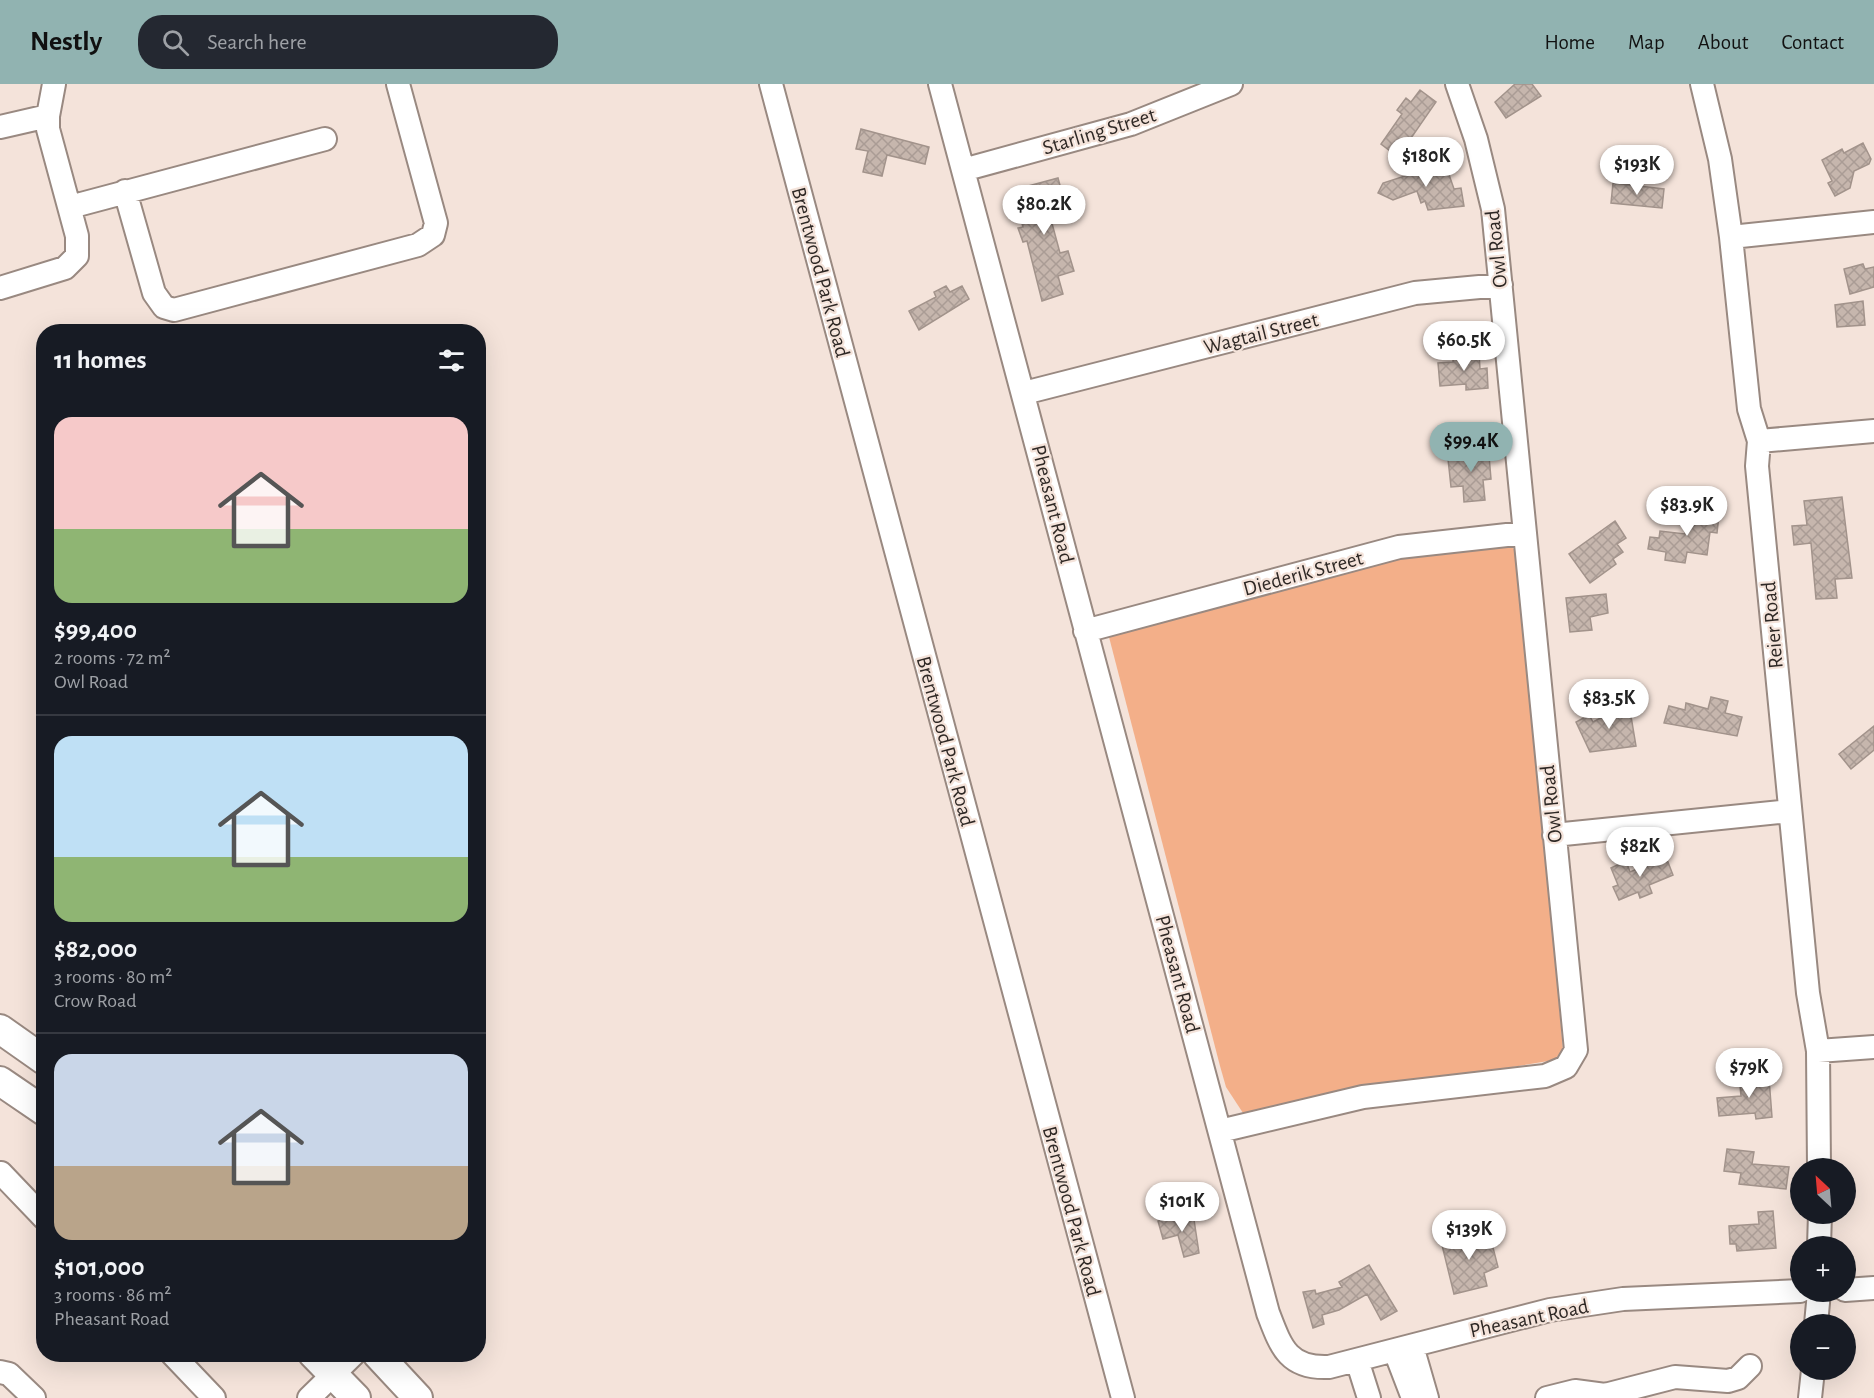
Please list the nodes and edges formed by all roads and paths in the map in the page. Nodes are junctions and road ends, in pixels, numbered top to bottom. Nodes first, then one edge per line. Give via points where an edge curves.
1 (54, 84) edge
2 (398, 84) edge
3 (771, 84) edge
4 (940, 84) edge
5 (1231, 84) edge
6 (1457, 84) edge
7 (1702, 84) edge
8 (48, 116) junction
9 (0, 127) edge
10 (325, 138) dead end
11 (963, 170) junction
12 (125, 191) junction
13 (70, 207) junction
14 (1874, 222) edge
15 (1731, 237) junction
16 (1501, 285) junction
17 (0, 288) edge
18 (1024, 393) junction
19 (1874, 431) edge
20 (1759, 441) junction
21 (1525, 533) junction
22 (1085, 631) junction
23 (1790, 811) junction
24 (1554, 835) junction
25 (0, 1029) edge
26 (1874, 1047) edge
27 (1818, 1051) junction
28 (36, 1054) edge
29 (0, 1081) edge
30 (36, 1106) edge
31 (1220, 1131) junction
32 (1819, 1158) edge
33 (1, 1173) edge
34 (36, 1210) edge
35 (1874, 1288) edge
36 (1856, 1289) edge
37 (1790, 1291) edge
38 (1403, 1348) junction
39 (180, 1362) edge
40 (385, 1362) edge
41 (1351, 1362) junction
42 (344, 1364) edge
43 (1750, 1366) dead end
44 (3, 1369) edge
45 (1812, 1380) edge
46 (415, 1393) edge
47 (1576, 1394) edge
48 (34, 1398) edge
49 (214, 1398) edge
50 (309, 1398) edge
51 (356, 1398) edge
52 (1123, 1398) edge
53 (1355, 1398) edge
54 (1369, 1398) edge
55 (1413, 1398) edge
56 (1426, 1398) edge
57 (1547, 1398) edge
58 (1810, 1398) edge

1 - 8 street
2 - 12 street via 436,223 433,235 418,245 174,310 164,307 154,293
3 - 52 street, Brentwood Park Road
4 - 11 street, Pheasant Road
5 - 11 street, Starling Street via 1131,124
6 - 16 street, Owl Road via 1476,139 1493,209
7 - 15 street, Reier Road via 1720,159
8 - 9 street
8 - 13 street via 50,141
10 - 12 street
11 - 18 street, Pheasant Road
12 - 13 street
13 - 17 street via 79,249 75,261 56,272
14 - 15 street
15 - 20 street, Reier Road via 1749,409
16 - 18 street, Wagtail Street via 1415,293
16 - 21 street, Owl Road
18 - 22 street, Pheasant Road
19 - 20 street
20 - 23 street, Reier Road via 1757,466
21 - 22 street, Diederik Street via 1399,547
21 - 24 street, Owl Road
22 - 31 street, Pheasant Road
23 - 24 street
23 - 27 street, Reier Road via 1808,993
24 - 31 street, Owl Road via 1577,1040 1575,1055 1566,1067 1545,1076 1363,1097
25 - 28 main road
26 - 27 street
27 - 32 street, Reier Road
29 - 30 main road
31 - 41 street, Pheasant Road via 1268,1314 1279,1342 1294,1360 1305,1365 1317,1368
33 - 34 street
35 - 36 street
37 - 38 street, Pheasant Road via 1623,1299 1504,1320
38 - 41 street, Pheasant Road
38 - 55 street
38 - 56 street
39 - 49 street
40 - 46 main road
41 - 53 street
41 - 54 street
42 - 50 street
42 - 51 main road
43 - 47 street via 1738,1378 1728,1381 1675,1377 1605,1395
44 - 48 street
45 - 58 street
47 - 57 street

